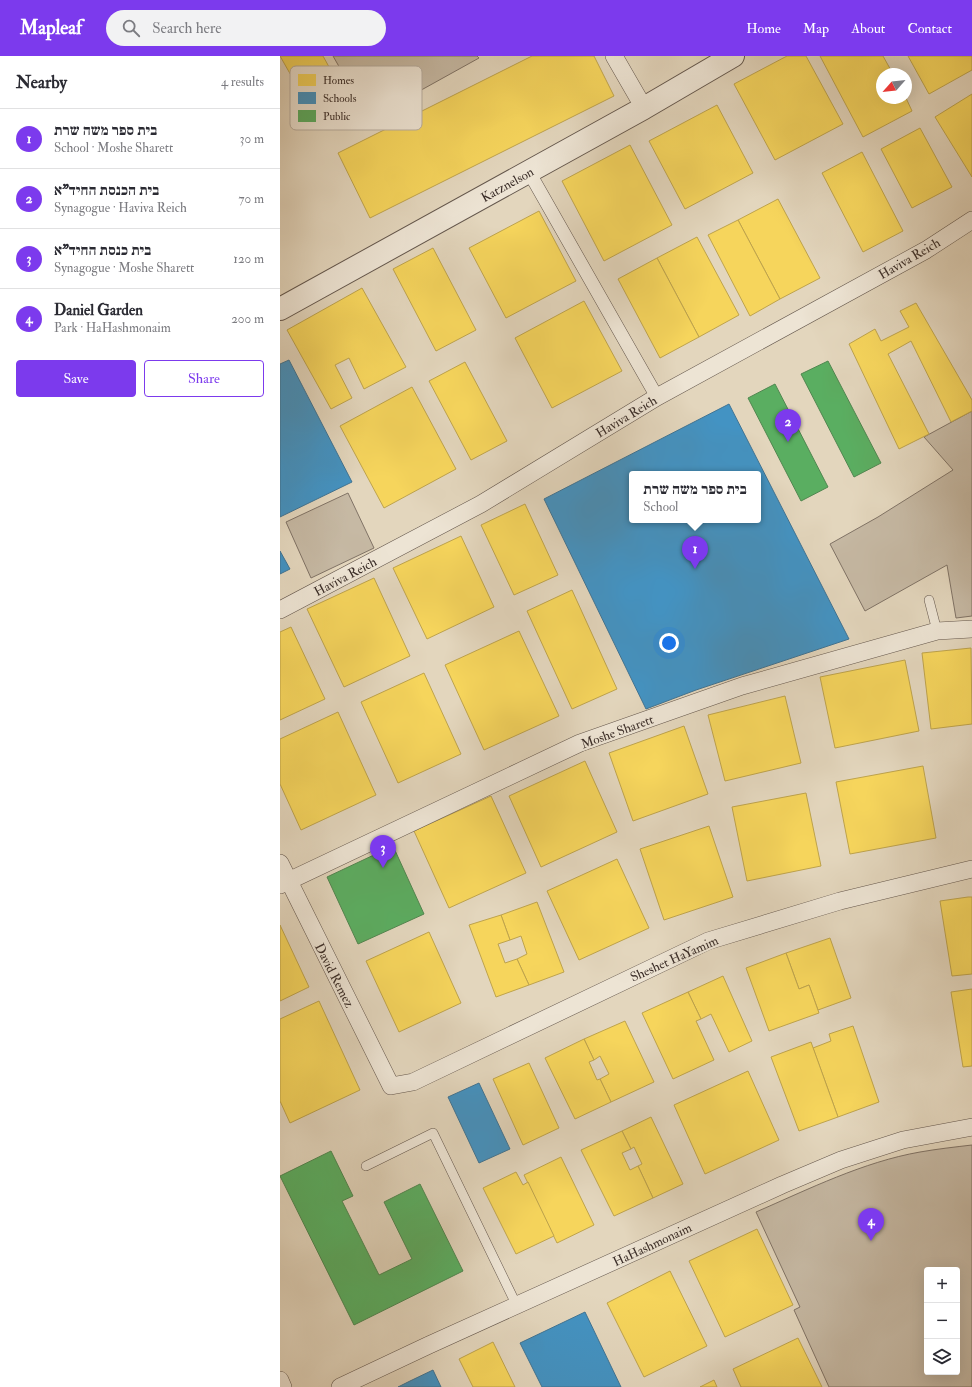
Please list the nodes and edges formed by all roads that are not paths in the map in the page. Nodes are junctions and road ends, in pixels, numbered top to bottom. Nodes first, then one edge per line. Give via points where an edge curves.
1 (614, 56) edge
2 (733, 56) edge
3 (644, 108) junction
4 (529, 172) junction
5 (972, 220) edge
6 (280, 309) edge
7 (657, 397) junction
8 (929, 600) dead end
9 (280, 610) edge
10 (972, 629) edge
11 (937, 631) junction
12 (280, 863) edge
13 (972, 869) edge
14 (284, 883) edge
15 (391, 1086) joint
16 (972, 1127) edge
17 (366, 1166) dead end
18 (517, 1306) junction
19 (280, 1380) edge
20 (283, 1387) edge
21 (340, 1387) edge

1 - 3 street
2 - 3 street, Katznelson
3 - 4 street, Katznelson
4 - 6 street, Katznelson
4 - 7 street
5 - 7 street, Haviva Reich via 926,250
7 - 9 street, Haviva Reich via 481,504
8 - 11 lane
10 - 11 street, Moshe Sharett
11 - 14 street, Moshe Sharett via 742,686 580,744
12 - 14 street, David Remez
13 - 15 street, Sheshet HaYamim via 840,901 708,941 413,1082
14 - 15 street, David Remez
16 - 18 street, HaHashmonaim via 903,1140 841,1160
17 - 18 lane via 433,1133
18 - 21 street, HaHashmonaim
19 - 20 street

